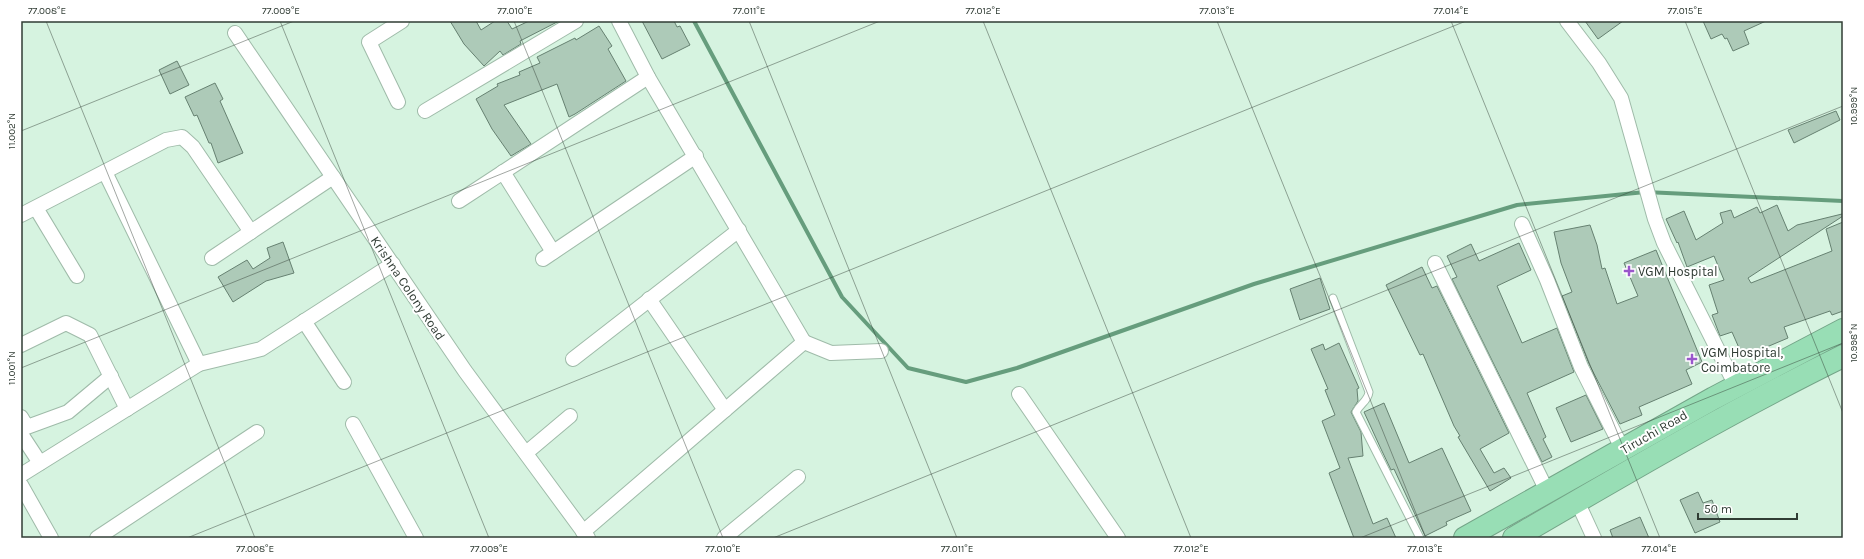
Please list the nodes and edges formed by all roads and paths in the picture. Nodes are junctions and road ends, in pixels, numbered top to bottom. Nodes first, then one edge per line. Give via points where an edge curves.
1 (402, 21) edge
2 (576, 21) edge
3 (619, 21) edge
4 (1568, 21) edge
5 (235, 33) dead end
6 (648, 77) junction
7 (398, 102) dead end
8 (425, 111) dead end
9 (696, 156) junction
10 (106, 172) junction
11 (503, 172) junction
12 (333, 177) junction
13 (459, 201) dead end
14 (36, 208) junction
15 (21, 216) edge
16 (1522, 224) dead end
17 (739, 230) junction
18 (251, 232) junction
19 (212, 258) dead end
20 (1435, 263) dead end
21 (393, 264) junction
22 (77, 276) dead end
23 (1333, 298) dead end
24 (649, 300) junction
25 (304, 321) junction
26 (1843, 330) edge
27 (804, 342) junction
28 (21, 345) edge
29 (881, 351) dead end
30 (1843, 356) edge
31 (573, 359) dead end
32 (199, 364) junction
33 (111, 376) junction
34 (344, 382) dead end
35 (1736, 386) junction
36 (1019, 394) dead end
37 (127, 409) junction
38 (725, 410) junction
39 (570, 416) dead end
40 (21, 418) edge
41 (353, 424) dead end
42 (257, 432) dead end
43 (21, 434) edge
44 (1623, 450) junction
45 (526, 453) junction
46 (40, 463) junction
47 (21, 475) edge
48 (798, 477) dead end
49 (21, 485) edge
50 (1547, 491) junction
51 (1577, 501) junction
52 (586, 535) edge
53 (51, 538) edge
54 (97, 538) edge
55 (416, 538) edge
56 (724, 538) edge
57 (1118, 538) edge
58 (1420, 538) edge
59 (1466, 538) edge
60 (1514, 538) edge
61 (1594, 538) edge

1 - 7 street via 369,42
2 - 8 street
3 - 6 street
4 - 35 street via 1621,98 1664,243
5 - 12 street, Krishna Colony Road
6 - 9 street
6 - 11 street
9 - 11 street via 548,256
9 - 17 street
10 - 14 street
10 - 18 street via 166,140 182,137 193,147
10 - 32 street
11 - 13 street
12 - 18 street
12 - 21 street, Krishna Colony Road
14 - 15 street
14 - 22 street
16 - 44 street via 1581,367
17 - 24 street
17 - 27 street
18 - 19 street
20 - 50 street
21 - 25 street
21 - 45 street, Krishna Colony Road via 465,371
23 - 58 lane via 1369,392 1368,398 1356,412
24 - 31 street
24 - 38 street
25 - 32 street via 261,349
25 - 34 street
26 - 35 highway, Tiruchi Road
27 - 29 street via 831,353
27 - 38 street
28 - 33 street via 66,323 90,335
30 - 51 highway via 1738,410
32 - 37 street
33 - 37 street
33 - 40 street via 68,412 27,427
35 - 44 highway, Tiruchi Road
36 - 57 street
37 - 46 street
38 - 52 street
39 - 45 street
41 - 55 street
42 - 54 street
43 - 46 street
44 - 50 highway, Tiruchi Road
45 - 52 street, Krishna Colony Road
46 - 47 street
48 - 56 street
49 - 53 street
50 - 59 highway, Tiruchi Road
51 - 60 highway
51 - 61 street

